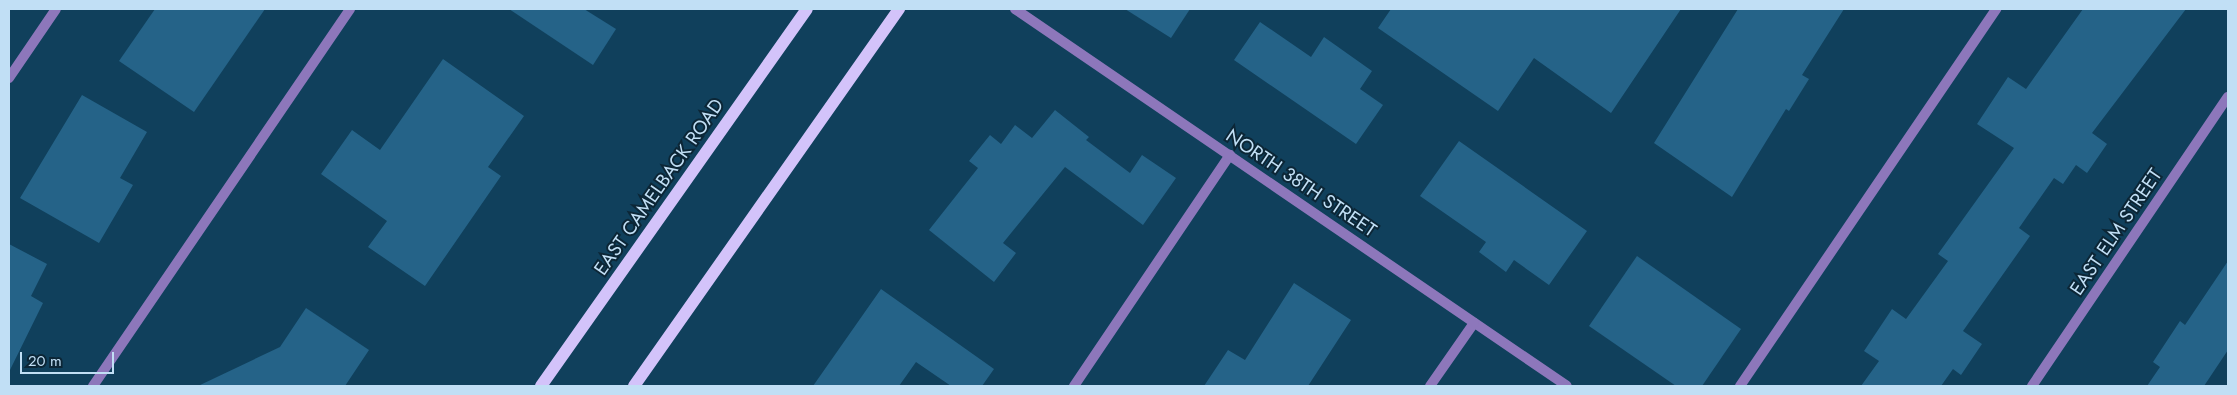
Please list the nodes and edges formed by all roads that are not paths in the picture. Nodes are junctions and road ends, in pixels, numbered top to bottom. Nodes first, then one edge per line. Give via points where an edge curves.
1 (56, 9) edge
2 (350, 9) edge
3 (808, 9) edge
4 (899, 9) edge
5 (1015, 9) edge
6 (1996, 9) edge
7 (9, 78) edge
8 (2228, 98) edge
9 (1230, 155) junction
10 (1474, 322) junction
11 (93, 386) edge
12 (542, 386) edge
13 (634, 386) edge
14 (1074, 386) edge
15 (1430, 386) edge
16 (1567, 386) edge
17 (1740, 386) edge
18 (2032, 386) edge

1 - 7 street
2 - 11 street
3 - 12 main road, EAST CAMELBACK ROAD
4 - 13 main road
5 - 9 street, NORTH 38TH STREET
6 - 17 street
8 - 18 street, EAST ELM STREET
9 - 10 street, NORTH 38TH STREET
9 - 14 street
10 - 15 street
10 - 16 street, NORTH 38TH STREET

